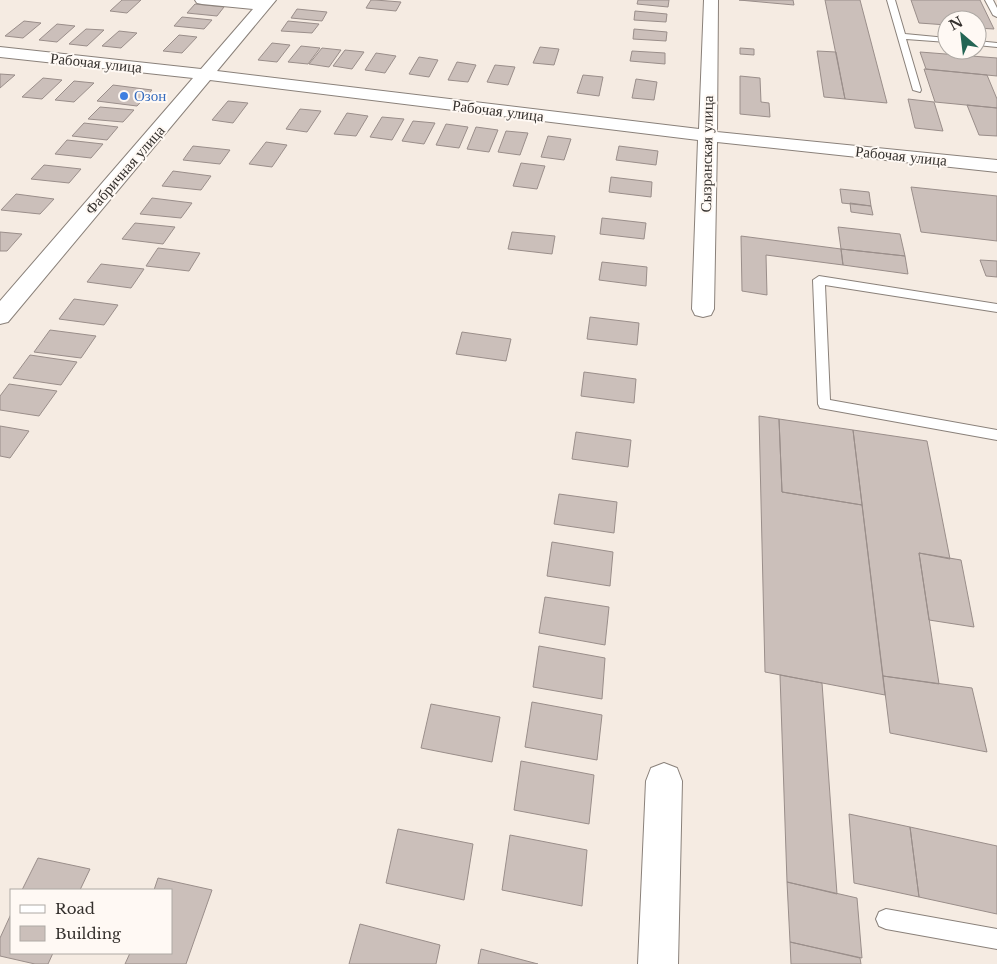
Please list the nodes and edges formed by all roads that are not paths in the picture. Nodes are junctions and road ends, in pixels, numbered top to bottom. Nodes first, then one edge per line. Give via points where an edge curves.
1 (202, 0) edge
2 (711, 0) edge
3 (891, 0) edge
4 (989, 0) edge
5 (267, 3) edge
6 (997, 15) edge
7 (901, 36) junction
8 (937, 39) edge
9 (0, 52) edge
10 (207, 75) junction
11 (916, 90) dead end
12 (707, 136) junction
13 (997, 166) edge
14 (997, 308) edge
15 (703, 309) dead end
16 (0, 316) edge
17 (997, 434) edge
18 (664, 781) dead end
19 (886, 919) dead end
20 (997, 939) edge
21 (658, 964) edge

1 - 5 street
2 - 12 street, Сызранская улица
3 - 7 lane
4 - 6 lane
5 - 10 street, Фабричная улица
7 - 8 lane
7 - 11 lane
9 - 10 street, Рабочая улица
10 - 12 street, Рабочая улица
10 - 16 street, Фабричная улица
12 - 13 street, Рабочая улица
12 - 15 street, Сызранская улица
14 - 17 lane via 819,280 824,404
18 - 21 street
19 - 20 lane

